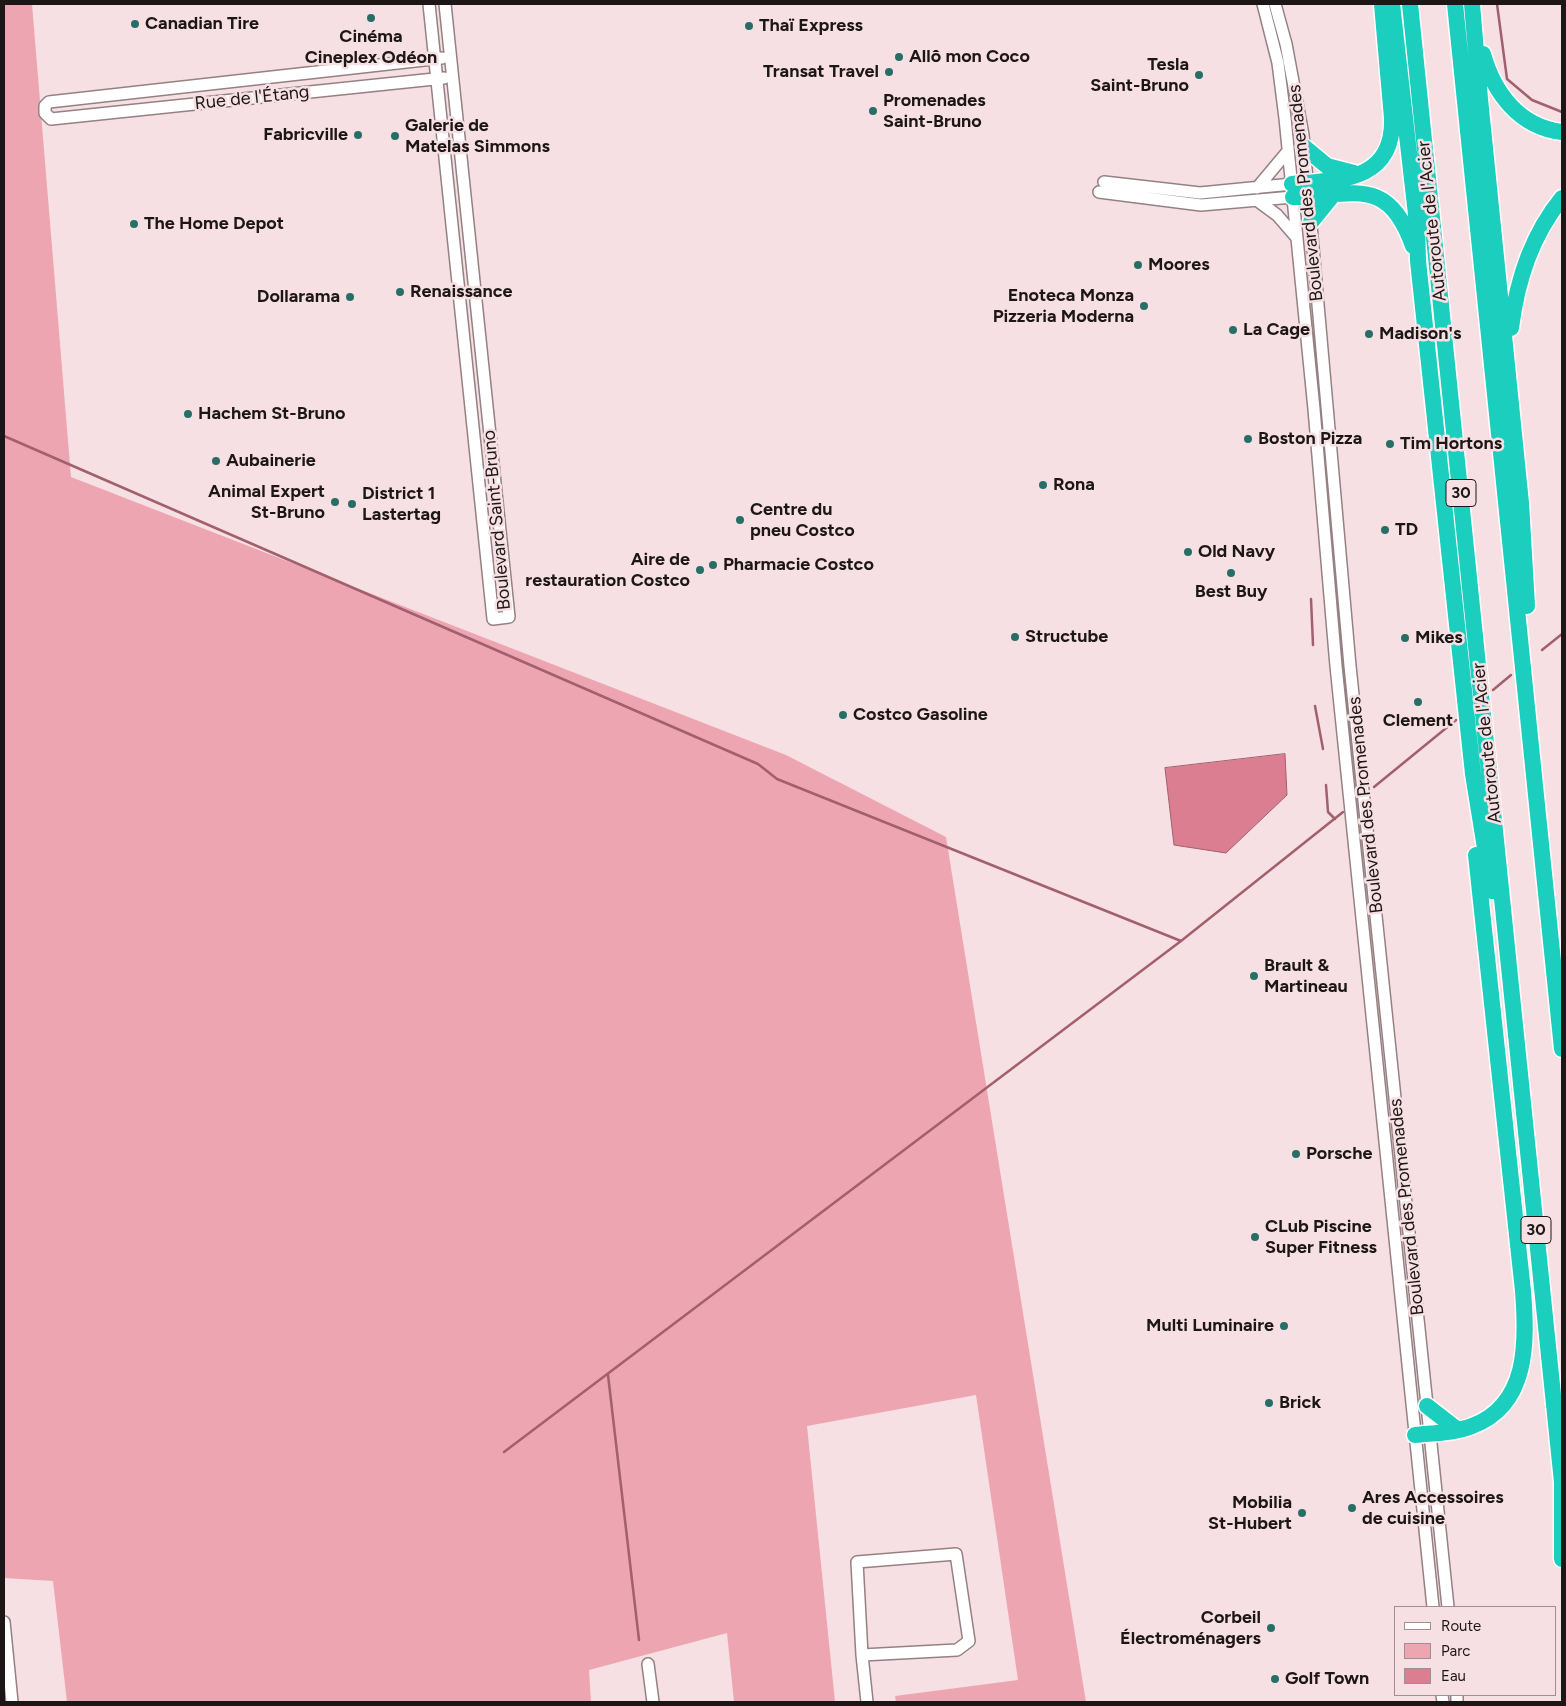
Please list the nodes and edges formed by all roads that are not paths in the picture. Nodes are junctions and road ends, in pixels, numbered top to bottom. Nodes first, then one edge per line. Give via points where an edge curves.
1 (429, 4) edge
2 (445, 4) edge
3 (1263, 4) edge
4 (1275, 4) edge
5 (1382, 4) edge
6 (1392, 4) edge
7 (1410, 4) edge
8 (1455, 4) edge
9 (1472, 4) edge
10 (1475, 28) junction
11 (451, 57) junction
12 (435, 59) junction
13 (453, 76) junction
14 (437, 78) junction
15 (196, 85) junction
16 (200, 103) junction
17 (1562, 132) edge
18 (1296, 149) junction
19 (1366, 172) junction
20 (1257, 188) junction
21 (1300, 190) junction
22 (1333, 195) junction
23 (1562, 198) edge
24 (1258, 201) junction
25 (1311, 222) junction
26 (1297, 238) junction
27 (1418, 261) junction
28 (1507, 355) junction
29 (505, 580) junction
30 (489, 583) junction
31 (1529, 730) junction
32 (1473, 774) junction
33 (1510, 982) junction
34 (1562, 1049) edge
35 (1427, 1406) junction
36 (1458, 1430) junction
37 (1423, 1434) junction
38 (1562, 1478) edge
39 (1562, 1482) edge
40 (1562, 1559) edge
41 (1433, 1606) edge
42 (1448, 1606) edge
43 (4, 1622) edge
44 (862, 1655) junction
45 (648, 1664) dead end
46 (7, 1681) edge
47 (12, 1702) edge
48 (653, 1702) edge
49 (867, 1702) edge

1 - 12 street, Boulevard Saint-Bruno
2 - 11 street, Boulevard Saint-Bruno
3 - 18 street, Boulevard des Promenades
4 - 18 street, Boulevard des Promenades via 1290,63
5 - 19 highway via 1392,129 1385,151
6 - 27 highway via 1417,223
7 - 33 highway, Autoroute de l'Acier / 30
8 - 31 highway
9 - 10 highway
10 - 17 highway via 1488,73 1505,100 1532,122
10 - 28 highway
11 - 12 street, Rue de l'Étang
11 - 13 street, Boulevard Saint-Bruno
12 - 14 street, Boulevard Saint-Bruno
12 - 15 street, Rue de l'Étang
13 - 14 street, Rue de l'Étang
13 - 29 street, Boulevard Saint-Bruno
14 - 16 street, Rue de l'Étang
14 - 30 street, Boulevard Saint-Bruno
15 - 16 street
15 - 16 street, Rue de l'Étang via 49,102 45,113 51,119
18 - 19 highway via 1331,168 1348,173
18 - 20 street
18 - 21 street, Boulevard des Promenades
18 - 21 street, Boulevard des Promenades
19 - 21 highway
20 - 21 street
20 - 24 street via 1200,193 1102,187 1201,205
21 - 22 highway
21 - 24 street
21 - 25 street, Boulevard des Promenades
21 - 26 street, Boulevard des Promenades
22 - 25 highway
22 - 27 highway via 1365,194 1389,204 1403,219
23 - 28 highway via 1526,259 1514,300
24 - 26 street via 1277,215
25 - 35 street, Boulevard des Promenades via 1350,666
26 - 37 street, Boulevard des Promenades via 1336,666
27 - 32 highway
28 - 31 highway via 1525,553
29 - 30 street
29 - 30 street, Boulevard Saint-Bruno via 509,617 493,619
31 - 34 highway
32 - 33 highway
32 - 36 highway via 1478,880 1521,1273 1525,1337 1521,1370 1511,1396 1490,1417
33 - 38 highway, Autoroute de l'Acier / 30
35 - 36 highway
35 - 37 street, Boulevard des Promenades
36 - 37 highway
37 - 41 street, Boulevard des Promenades
37 - 42 street, Boulevard des Promenades
38 - 39 highway, Autoroute de l'Acier / 30
38 - 40 highway
43 - 46 street
44 - 44 street via 857,1562 956,1554 970,1641 957,1650
44 - 49 street
45 - 48 street
46 - 47 street

